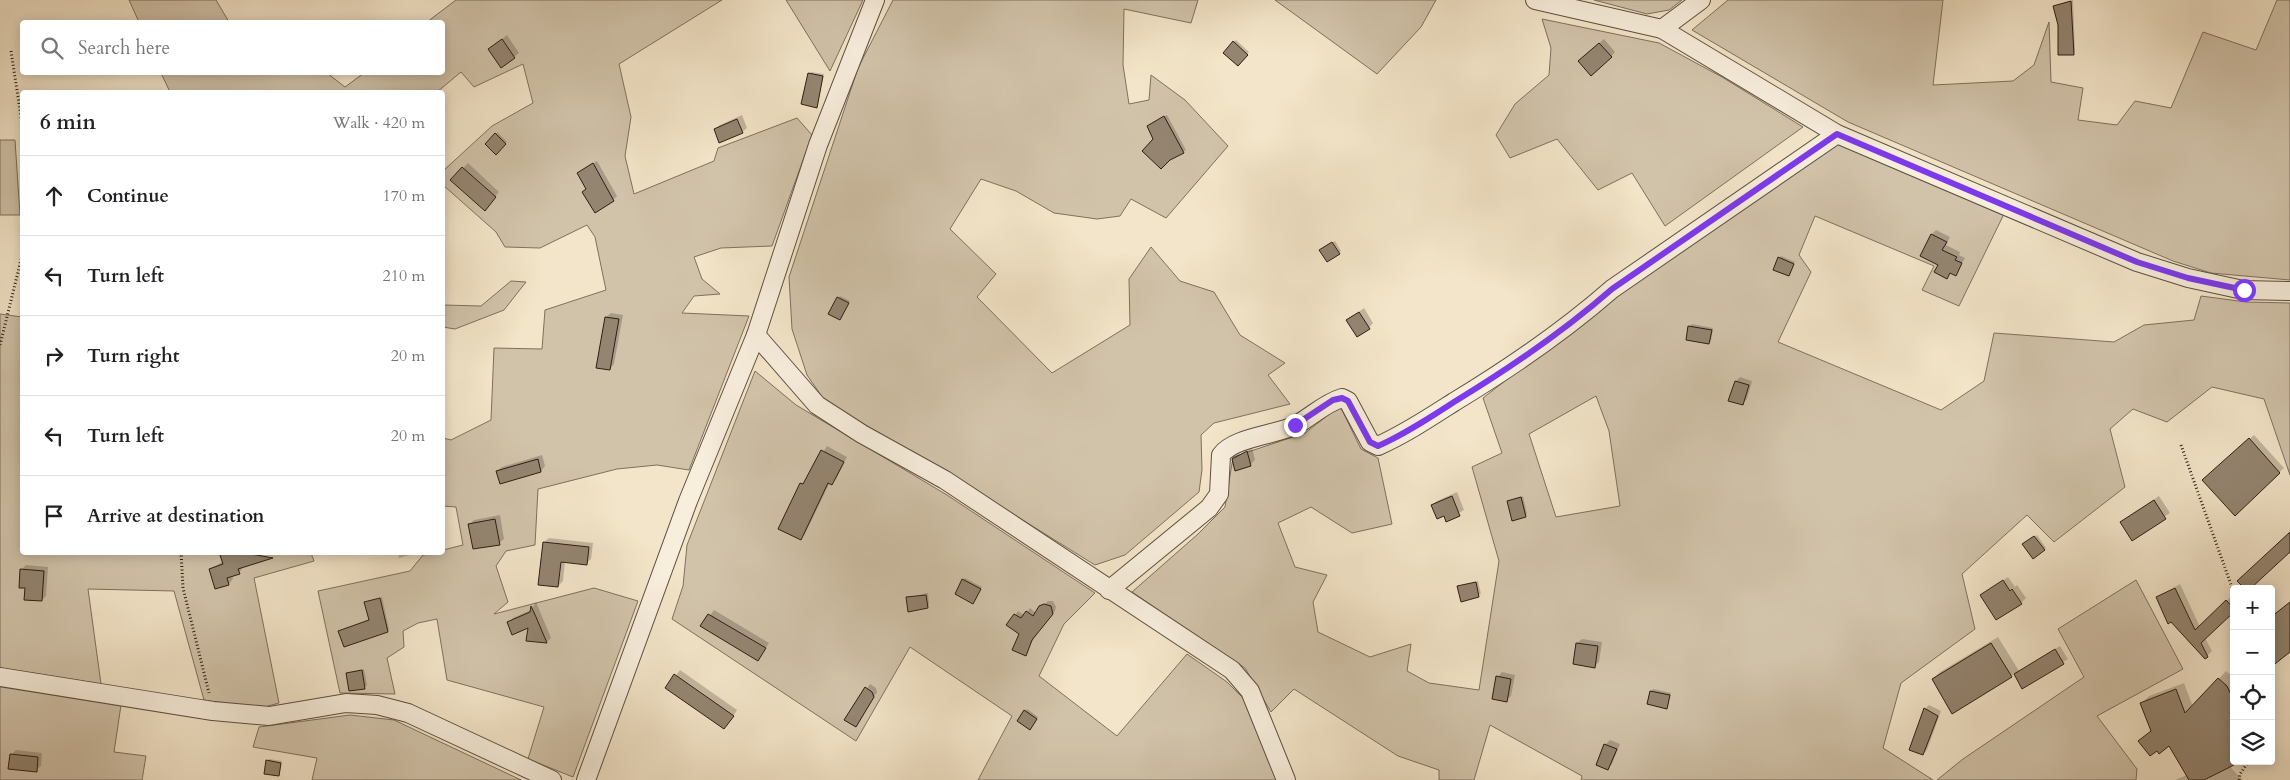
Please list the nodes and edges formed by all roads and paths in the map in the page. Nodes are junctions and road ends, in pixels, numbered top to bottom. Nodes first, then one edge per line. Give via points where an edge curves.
1 (875, 0) edge
2 (1535, 0) edge
3 (1701, 0) edge
4 (1662, 29) junction
5 (11, 51) dead end
6 (20, 110) edge
7 (1837, 134) junction
8 (20, 264) edge
9 (2290, 291) edge
10 (756, 335) junction
11 (0, 345) edge
12 (2181, 445) dead end
13 (181, 555) edge
14 (2231, 585) edge
15 (1109, 590) junction
16 (0, 677) edge
17 (213, 711) junction
18 (2246, 765) edge
19 (552, 780) edge
20 (586, 780) edge
21 (1286, 780) edge
22 (2239, 780) edge

1 - 10 street via 818,144
2 - 4 street
3 - 4 street
4 - 7 street
5 - 6 path
7 - 9 street via 2137,262 2188,278 2244,290
7 - 15 street via 1612,289 1513,366 1400,436 1378,446 1370,442 1348,401 1342,398 1333,400 1295,425 1230,446 1222,454 1219,494 1209,508
8 - 11 path
10 - 15 street via 817,405 945,480
10 - 20 street via 688,501
12 - 14 path
13 - 17 path via 183,588
15 - 21 street via 1224,664 1241,679 1250,690
16 - 17 street
17 - 19 street via 269,716 346,704 377,705 408,713
18 - 22 path

